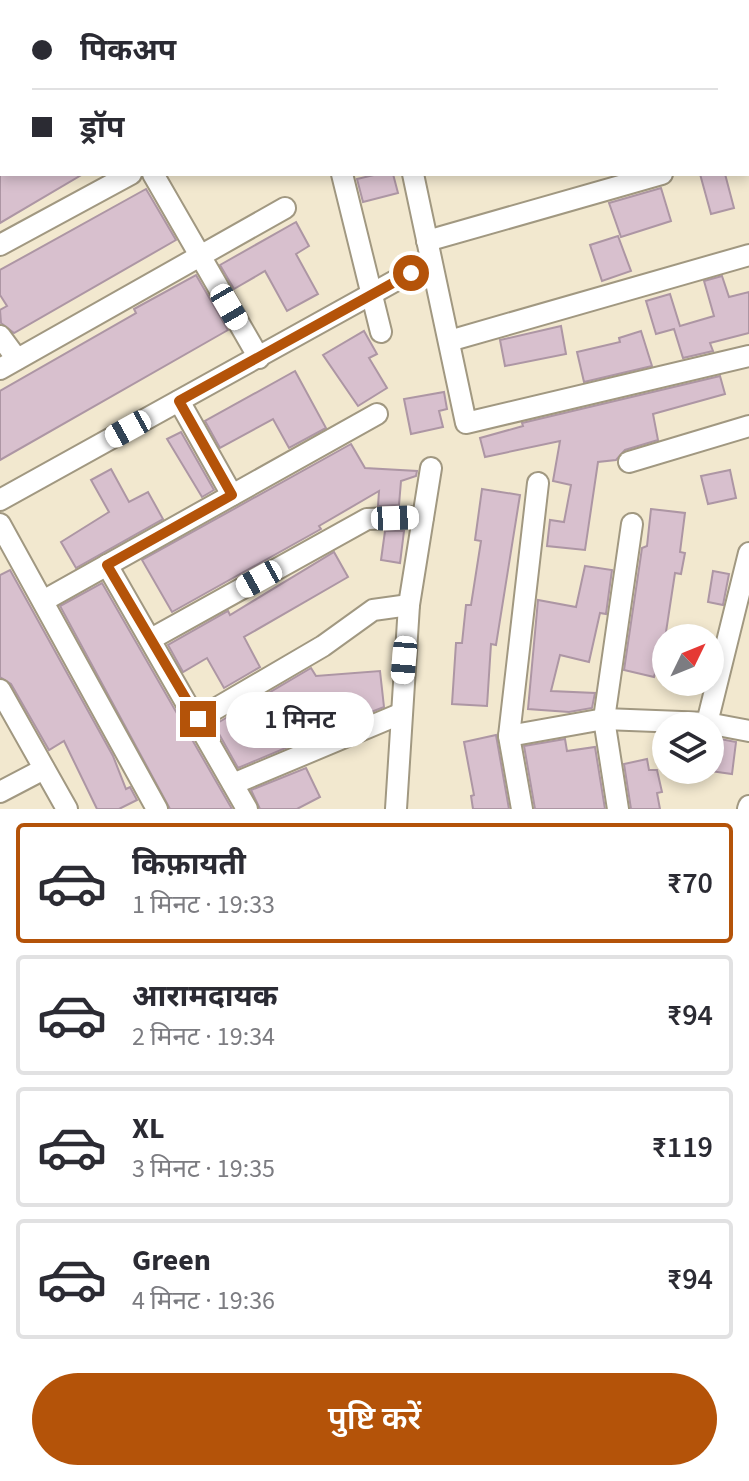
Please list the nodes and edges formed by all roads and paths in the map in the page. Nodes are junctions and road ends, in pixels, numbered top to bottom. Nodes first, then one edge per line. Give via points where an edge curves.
1 (127, 176) edge
2 (154, 176) edge
3 (342, 176) edge
4 (413, 176) edge
5 (653, 176) edge
6 (285, 208) dead end
7 (427, 241) junction
8 (0, 245) edge
9 (749, 255) edge
10 (200, 256) junction
11 (431, 261) junction
12 (370, 297) junction
13 (381, 332) dead end
14 (0, 336) edge
15 (449, 341) junction
16 (749, 356) edge
17 (259, 358) junction
18 (8, 364) edge
19 (179, 401) junction
20 (377, 414) dead end
21 (749, 426) edge
22 (629, 462) dead end
23 (431, 468) dead end
24 (538, 483) dead end
25 (232, 495) junction
26 (0, 500) edge
27 (423, 517) junction
28 (0, 524) edge
29 (632, 524) dead end
30 (749, 553) edge
31 (107, 565) junction
32 (43, 601) junction
33 (409, 605) junction
34 (151, 639) junction
35 (0, 690) edge
36 (710, 712) edge
37 (400, 714) junction
38 (198, 719) junction
39 (604, 719) junction
40 (652, 721) edge
41 (724, 726) edge
42 (749, 731) edge
43 (509, 736) junction
44 (44, 769) junction
45 (233, 784) junction
46 (0, 792) edge
47 (391, 806) edge
48 (67, 809) edge
49 (157, 809) edge
50 (247, 809) edge
51 (522, 809) edge
52 (618, 809) edge

1 - 8 street
2 - 10 street
3 - 12 street
4 - 7 street
5 - 7 street
6 - 10 street
7 - 11 street
9 - 15 street
10 - 17 street
10 - 18 street
11 - 12 street
11 - 15 street
12 - 13 street
12 - 17 street
14 - 18 street
15 - 16 street via 463,418 472,424
17 - 19 street
19 - 25 street
19 - 26 street
20 - 25 street
21 - 22 street
23 - 27 street
24 - 43 street
25 - 31 street
27 - 33 street
27 - 34 street via 367,519
28 - 32 street
29 - 39 street
30 - 36 street
31 - 32 street
31 - 34 street
32 - 49 street
33 - 37 street
33 - 38 street via 373,610 323,646
34 - 38 street
35 - 44 street
37 - 45 street
37 - 47 street
38 - 45 street
39 - 40 street
39 - 43 street
39 - 52 street
41 - 42 street
43 - 51 street
44 - 46 street
44 - 48 street
45 - 50 street

